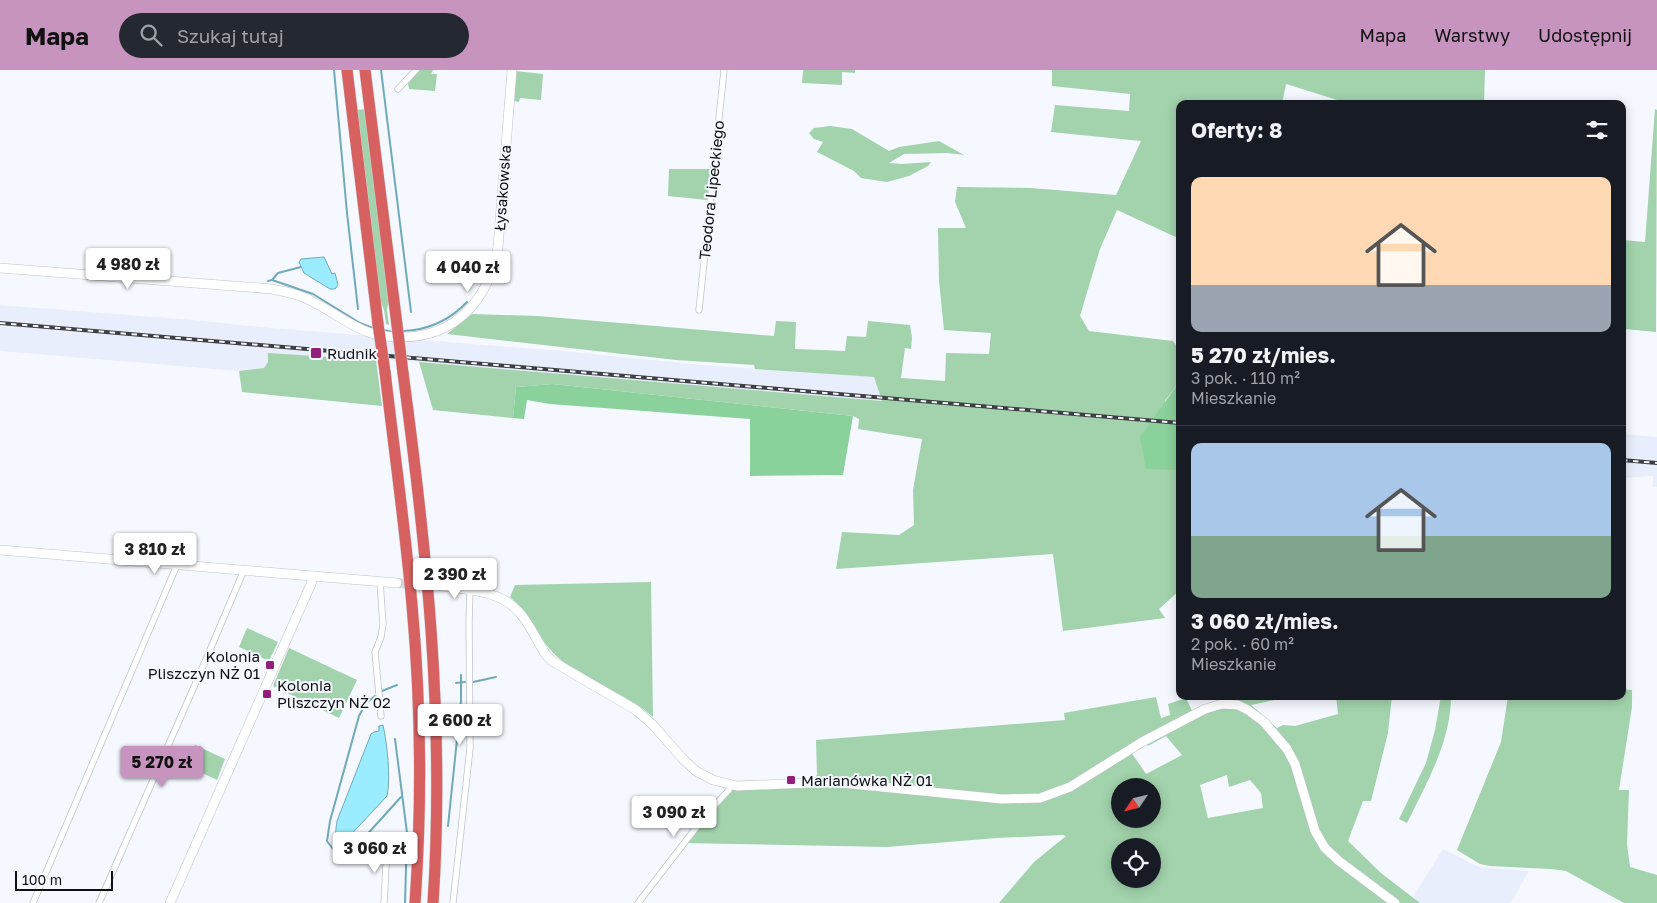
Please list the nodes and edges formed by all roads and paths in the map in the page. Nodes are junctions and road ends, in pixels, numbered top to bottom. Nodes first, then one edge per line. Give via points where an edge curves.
1 (347, 70) edge
2 (365, 70) edge
3 (416, 70) edge
4 (512, 70) edge
5 (724, 70) edge
6 (398, 89) dead end
7 (0, 268) edge
8 (699, 310) dead end
9 (0, 550) edge
10 (177, 565) junction
11 (244, 570) junction
12 (313, 576) junction
13 (380, 582) junction
14 (397, 583) tunnel mouth
15 (442, 586) tunnel mouth
16 (470, 590) junction
17 (381, 716) dead end
18 (730, 785) junction
19 (387, 846) dead end
20 (33, 903) edge
21 (99, 903) edge
22 (170, 903) edge
23 (384, 903) edge
24 (414, 903) edge
25 (433, 903) edge
26 (453, 903) edge
27 (638, 903) edge
28 (1395, 903) edge

1 - 24 highway, bridge via 405,538 414,639 419,789
2 - 25 highway, bridge via 424,544 434,662 438,787
3 - 6 street
4 - 7 street, Łysakowska via 496,260 491,277 474,305 452,323 432,333 410,337 370,333 304,297 281,291
5 - 8 street, Teodora Lipeckiego
9 - 10 street
10 - 11 street
10 - 20 street
11 - 12 street
11 - 21 street
12 - 13 street
12 - 22 street
13 - 14 street
13 - 17 street via 383,624 376,652
15 - 16 street
16 - 18 street via 495,596 512,606 552,661 636,710 696,770
16 - 26 street via 470,748
18 - 27 street
18 - 28 street via 751,787 832,782 1002,799 1040,798 1070,787 1142,742 1205,709 1219,704 1234,704 1258,717 1287,749 1295,764 1315,830 1325,848
19 - 23 street

